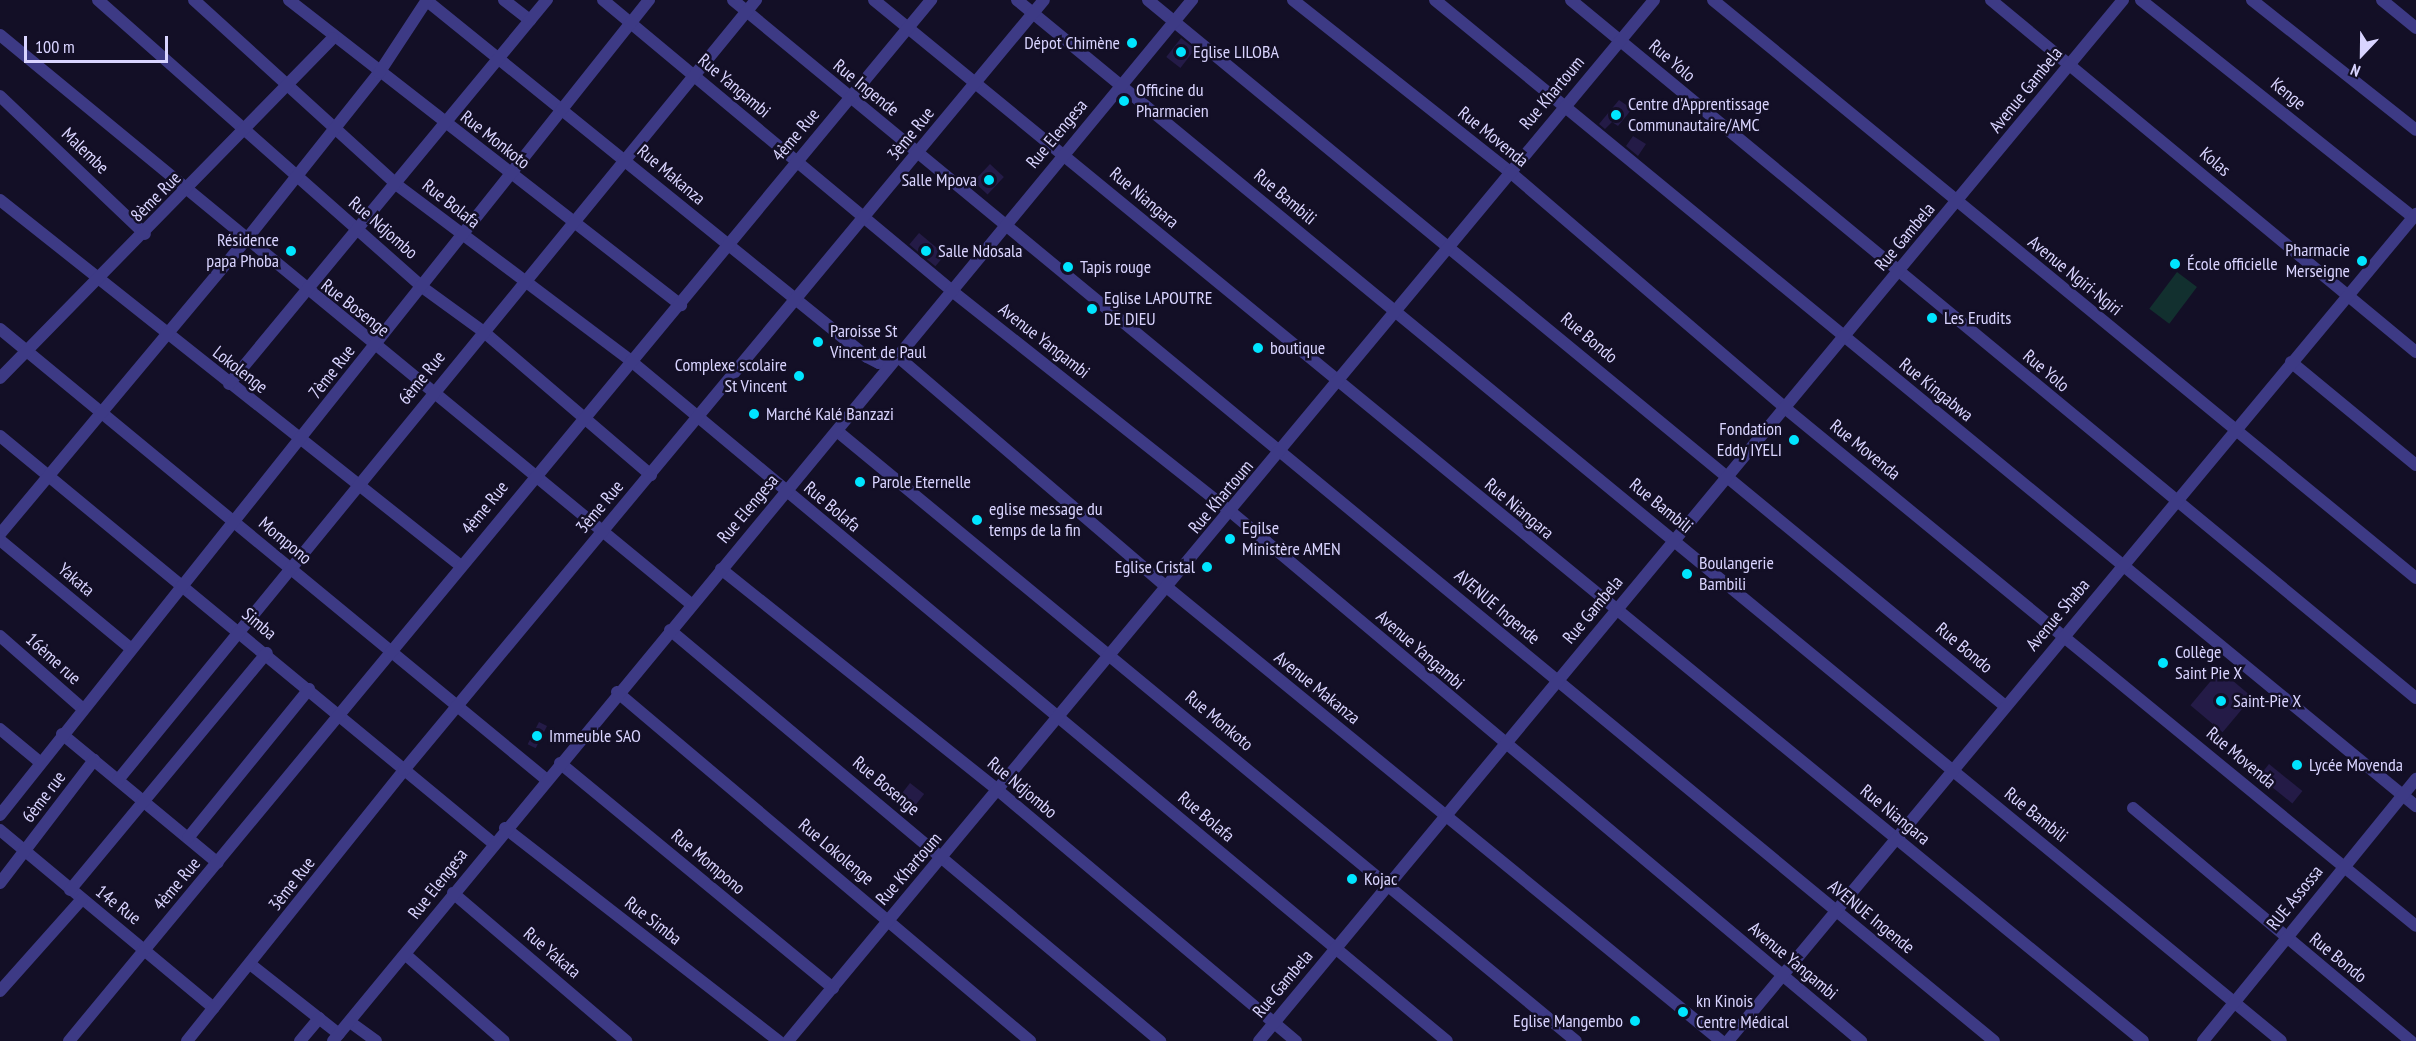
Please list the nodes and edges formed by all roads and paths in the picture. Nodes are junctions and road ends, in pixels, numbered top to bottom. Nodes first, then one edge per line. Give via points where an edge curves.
1 (98, 0) edge
2 (194, 0) edge
3 (289, 0) edge
4 (426, 0) edge
5 (504, 0) edge
6 (547, 0) edge
7 (603, 0) edge
8 (649, 0) edge
9 (733, 0) edge
10 (756, 0) edge
11 (874, 0) edge
12 (931, 0) edge
13 (1017, 0) edge
14 (1044, 0) edge
15 (1148, 0) edge
16 (1192, 0) edge
17 (1293, 0) edge
18 (1436, 0) edge
19 (1571, 0) edge
20 (1654, 0) edge
21 (1713, 0) edge
22 (1991, 0) edge
23 (2123, 0) edge
24 (2141, 0) edge
25 (2252, 0) edge
26 (2382, 0) edge
27 (746, 11) junction
28 (1033, 13) junction
29 (530, 21) junction
30 (1173, 22) junction
31 (630, 23) junction
32 (908, 28) junction
33 (2416, 28) edge
34 (0, 35) edge
35 (333, 38) junction
36 (1620, 41) junction
37 (499, 61) junction
38 (2071, 64) junction
39 (379, 73) junction
40 (694, 76) junction
41 (976, 83) junction
42 (1121, 85) junction
43 (287, 88) junction
44 (0, 96) edge
45 (850, 99) junction
46 (1564, 105) junction
47 (562, 113) junction
48 (445, 124) junction
49 (334, 128) junction
50 (245, 130) junction
51 (2416, 130) edge
52 (919, 154) junction
53 (1063, 155) junction
54 (623, 159) junction
55 (797, 162) junction
56 (1510, 172) junction
57 (296, 176) junction
58 (512, 178) junction
59 (397, 184) junction
60 (188, 191) junction
61 (0, 200) edge
62 (1957, 203) junction
63 (865, 218) junction
64 (2411, 219) edge
65 (572, 222) junction
66 (1005, 225) junction
67 (357, 229) junction
68 (145, 234) junction
69 (2416, 235) edge
70 (463, 237) junction
71 (246, 240) junction
72 (1450, 245) junction
73 (729, 246) junction
74 (1898, 272) junction
75 (98, 276) junction
76 (527, 281) junction
77 (422, 286) junction
78 (305, 291) junction
79 (952, 291) junction
80 (2347, 296) junction
81 (798, 300) junction
82 (681, 305) junction
83 (1396, 312) junction
84 (0, 329) edge
85 (484, 332) junction
86 (167, 335) junction
87 (1844, 338) junction
88 (375, 346) junction
89 (27, 351) junction
90 (2416, 352) edge
91 (897, 356) junction
92 (631, 361) junction
93 (2291, 362) junction
94 (0, 378) edge
95 (229, 384) junction
96 (1339, 384) junction
97 (432, 394) junction
98 (1785, 408) junction
99 (103, 414) junction
100 (698, 416) junction
101 (582, 417) junction
102 (2236, 429) junction
103 (837, 431) junction
104 (0, 436) edge
105 (300, 441) junction
106 (1283, 451) junction
107 (2416, 465) edge
108 (651, 475) junction
109 (47, 477) junction
110 (1729, 477) junction
111 (532, 478) junction
112 (359, 487) junction
113 (786, 492) junction
114 (2175, 502) junction
115 (1231, 512) junction
116 (234, 522) junction
117 (604, 531) junction
118 (0, 534) edge
119 (0, 540) edge
120 (1675, 541) junction
121 (461, 566) junction
122 (2122, 567) junction
123 (290, 568) junction
124 (721, 569) junction
125 (2416, 578) edge
126 (184, 584) junction
127 (1169, 589) junction
128 (691, 604) junction
129 (1615, 611) junction
130 (239, 630) junction
131 (670, 630) junction
132 (0, 636) edge
133 (2064, 636) junction
134 (130, 648) junction
135 (390, 651) junction
136 (267, 653) junction
137 (1113, 657) junction
138 (1557, 681) junction
139 (309, 690) junction
140 (616, 692) junction
141 (2416, 698) edge
142 (2005, 706) junction
143 (81, 708) junction
144 (459, 708) junction
145 (341, 715) junction
146 (1060, 720) junction
147 (0, 729) edge
148 (62, 734) junction
149 (1505, 746) junction
150 (94, 760) junction
151 (41, 763) junction
152 (560, 763) junction
153 (404, 770) junction
154 (1953, 770) junction
155 (2416, 779) edge
156 (118, 780) junction
157 (547, 780) junction
158 (1000, 792) junction
159 (2403, 795) junction
160 (142, 800) junction
161 (2416, 806) edge
162 (2133, 808) dead end
163 (0, 815) edge
164 (1446, 818) junction
165 (505, 828) junction
166 (0, 830) edge
167 (188, 838) junction
168 (1896, 839) junction
169 (493, 843) junction
170 (26, 851) junction
171 (943, 857) junction
172 (218, 863) junction
173 (2343, 867) junction
174 (0, 883) edge
175 (1389, 886) junction
176 (70, 890) junction
177 (453, 893) junction
178 (82, 899) junction
179 (1836, 912) junction
180 (889, 920) junction
181 (2416, 926) edge
182 (2286, 938) junction
183 (1336, 948) junction
184 (145, 949) junction
185 (406, 955) junction
186 (250, 964) junction
187 (1783, 976) junction
188 (833, 988) junction
189 (0, 991) edge
190 (2233, 1001) junction
191 (214, 1008) junction
192 (319, 1018) junction
193 (350, 1022) junction
194 (1274, 1023) junction
195 (336, 1038) edge
196 (69, 1041) edge
197 (187, 1041) edge
198 (300, 1041) edge
199 (376, 1041) edge
200 (504, 1041) edge
201 (626, 1041) edge
202 (779, 1041) edge
203 (788, 1041) edge
204 (1030, 1041) edge
205 (1161, 1041) edge
206 (1259, 1041) edge
207 (1296, 1041) edge
208 (1448, 1041) edge
209 (1576, 1041) edge
210 (1721, 1041) edge
211 (1728, 1041) edge
212 (1861, 1041) edge
213 (1994, 1041) edge
214 (2143, 1041) edge
215 (2203, 1041) edge
216 (2281, 1041) edge
217 (2411, 1041) edge

1 - 50 street, Rue Ndjombo
2 - 43 street, Rue Bolafa
3 - 35 street, Rue Monkoto
4 - 37 street, Rue Makanza
4 - 39 street
5 - 29 street
6 - 29 street
7 - 31 street, Rue Yangambi
8 - 31 street, 7ème Rue
9 - 27 street, Rue Ingende
10 - 27 street, 6ème Rue
11 - 32 street, Rue Niangara
12 - 32 street, 4ème Rue
13 - 28 street, Rue Bambili
14 - 28 street, 3ème Rue
15 - 30 street, Rue Bondo
16 - 30 street, Rue Elengesa
17 - 56 street, Rue Movenda
18 - 46 street, Rue Kingabwa
19 - 36 street, Rue Yolo
20 - 36 street, Rue Khartoum
21 - 62 street, Avenue Ngiri-Ngiri
22 - 38 street, Kolas
23 - 38 street, Avenue Gambela
24 - 64 street, Kenge
25 - 51 street
26 - 33 street
27 - 40 street, 6ème Rue
27 - 45 street, Rue Ingende
28 - 41 street, 3ème Rue
28 - 42 street, Rue Bambili
29 - 37 street
30 - 42 street, Rue Elengesa
30 - 72 street, Rue Bondo
31 - 40 street, Rue Yangambi
31 - 47 street, 7ème Rue
32 - 41 street, Rue Niangara
32 - 45 street, 4ème Rue
34 - 60 street, Rue Bosenge
35 - 39 street, Rue Monkoto
35 - 43 street, 8ème Rue
36 - 46 street, Rue Khartoum
36 - 74 street, Rue Yolo
37 - 47 street, Rue Makanza
37 - 48 street
38 - 62 street, Avenue Gambela
38 - 80 street, Kolas
39 - 48 street, Rue Monkoto
39 - 49 street
40 - 54 street, 6ème Rue
40 - 55 street, Rue Yangambi
41 - 52 street, 3ème Rue
41 - 53 street, Rue Niangara
42 - 53 street, Rue Elengesa
42 - 83 street, Rue Bambili
43 - 49 street, Rue Bolafa
43 - 50 street, 8ème Rue
44 - 68 street, Malembe
45 - 52 street, Rue Ingende
45 - 55 street, 4ème Rue
46 - 56 street, Rue Khartoum
46 - 87 street, Rue Kingabwa
47 - 54 street, Rue Makanza
47 - 58 street, 7ème Rue
48 - 58 street, Rue Monkoto
48 - 59 street
49 - 57 street
49 - 59 street, Rue Bolafa
50 - 57 street, Rue Ndjombo
50 - 60 street, 8ème Rue
52 - 63 street, 3ème Rue
52 - 66 street, Rue Ingende
53 - 66 street, Rue Elengesa
53 - 96 street, Rue Niangara
54 - 65 street, 6ème Rue
54 - 73 street, Rue Makanza
55 - 63 street, Rue Yangambi
55 - 73 street, 4ème Rue
56 - 72 street, Rue Khartoum
56 - 98 street, Rue Movenda
57 - 67 street, Rue Ndjombo
57 - 71 street
58 - 65 street, Rue Monkoto
58 - 70 street, 7ème Rue
59 - 67 street
59 - 70 street, Rue Bolafa
60 - 68 street, 8ème Rue
60 - 71 street, Rue Bosenge
61 - 75 street, Lokolenge
62 - 74 street, Rue Gambela
62 - 102 street, Avenue Ngiri-Ngiri
63 - 79 street, Rue Yangambi
63 - 81 street, 3ème Rue
64 - 69 street, Kenge
64 - 80 street, Avenue Shaba
65 - 76 street, 6ème Rue
65 - 82 street, Rue Monkoto
66 - 79 street, Rue Elengesa
66 - 106 street, AVENUE Ingende
67 - 77 street, Rue Ndjombo
67 - 78 street
68 - 75 street, 8ème Rue
70 - 76 street, Rue Bolafa
70 - 77 street, 7ème Rue
71 - 78 street, Rue Bosenge
71 - 86 street
72 - 83 street, Rue Khartoum
72 - 110 street, Rue Bondo
73 - 81 street, Rue Makanza
73 - 82 street, 4ème Rue
74 - 87 street, Rue Gambela
74 - 114 street, Rue Yolo
75 - 86 street, Lokolenge
75 - 89 street, 8ème Rue
76 - 85 street, 6ème Rue
76 - 92 street, Rue Bolafa
77 - 85 street, Rue Ndjombo
77 - 88 street, 7ème Rue
78 - 88 street, Rue Bosenge
78 - 95 street
79 - 91 street, Rue Elengesa
79 - 115 street, Avenue Yangambi
80 - 90 street, Kolas
80 - 93 street, Avenue Shaba
81 - 91 street, Rue Makanza via 867,357 879,363
81 - 100 street, 3ème Rue
82 - 92 street, 4ème Rue
83 - 96 street, Rue Khartoum
83 - 120 street, Rue Bambili
84 - 89 street, Mompono
85 - 97 street, 6ème Rue
85 - 101 street, Rue Ndjombo
86 - 95 street, Lokolenge
86 - 99 street
87 - 98 street, Rue Gambela
87 - 122 street, Rue Kingabwa
88 - 97 street, Rue Bosenge
88 - 105 street, 7ème Rue
89 - 94 street, 8ème Rue
89 - 99 street, Mompono
91 - 103 street, Rue Elengesa
91 - 127 street, Avenue Makanza
92 - 100 street, Rue Bolafa
92 - 101 street, 4ème Rue
93 - 102 street, Avenue Shaba
93 - 107 street
95 - 105 street, Lokolenge
96 - 106 street, Rue Khartoum
96 - 129 street, Rue Niangara
97 - 111 street, Rue Bosenge
97 - 112 street, 6ème Rue
98 - 110 street, Rue Gambela
98 - 133 street, Rue Movenda
99 - 109 street
99 - 116 street, Mompono
100 - 108 street, 3ème Rue
100 - 113 street, Rue Bolafa
101 - 108 street, Rue Ndjombo
101 - 111 street, 4ème Rue
102 - 114 street, Avenue Shaba
102 - 125 street, Avenue Ngiri-Ngiri
103 - 113 street, Rue Elengesa
103 - 137 street, Rue Monkoto
104 - 109 street, Simba
105 - 112 street, Lokolenge
105 - 116 street, 7ème Rue
106 - 115 street, Rue Khartoum
106 - 138 street, AVENUE Ingende
108 - 117 street, 3ème Rue
109 - 118 street
109 - 126 street, Simba
110 - 120 street, Rue Gambela
110 - 142 street, Rue Bondo
111 - 117 street, Rue Bosenge
111 - 121 street, 4ème Rue
112 - 121 street, Lokolenge
112 - 123 street, 6ème Rue
113 - 124 street, Rue Elengesa
113 - 146 street, Rue Bolafa
114 - 122 street, Avenue Shaba
114 - 141 street, Rue Yolo
115 - 127 street, Rue Khartoum
115 - 149 street, Avenue Yangambi
116 - 123 street, Mompono
116 - 126 street, 7ème Rue
117 - 128 street, Rue Bosenge
117 - 144 street, 3ème Rue
119 - 134 street, Yakata
120 - 129 street, Rue Gambela
120 - 154 street, Rue Bambili
121 - 135 street, 4ème Rue
122 - 133 street, Avenue Shaba
122 - 159 street, Rue Kingabwa
123 - 130 street, 6ème Rue
123 - 135 street, Mompono
124 - 128 street, Rue Elengesa
124 - 158 street, Rue Ndjombo
126 - 130 street, Simba
126 - 134 street, 7ème Rue
127 - 137 street, Rue Khartoum
127 - 164 street, Avenue Makanza
128 - 131 street, Rue Elengesa
129 - 138 street, Rue Gambela
129 - 168 street, Rue Niangara
130 - 136 street, Simba
130 - 156 street, 6ème Rue
131 - 140 street, Rue Elengesa
131 - 171 street, Rue Bosenge
132 - 143 street, 16ème rue
133 - 142 street, Avenue Shaba
133 - 173 street, Rue Movenda
134 - 143 street, 7ème Rue
135 - 144 street, Mompono
135 - 145 street, 4ème Rue
136 - 139 street, Simba
136 - 160 street
137 - 146 street, Rue Khartoum
137 - 175 street, Rue Monkoto
138 - 149 street, Rue Gambela
138 - 179 street, AVENUE Ingende
139 - 145 street, Simba
139 - 167 street
140 - 152 street, Rue Elengesa
140 - 180 street, Rue Lokolenge
142 - 154 street, Avenue Shaba
143 - 148 street, 7ème Rue
144 - 153 street, 3ème Rue
144 - 157 street, Mompono
145 - 153 street, Simba
145 - 172 street, 4ème Rue
146 - 158 street, Rue Khartoum
146 - 183 street, Rue Bolafa
147 - 151 street
148 - 150 street
148 - 151 street, 7ème Rue
149 - 164 street, Rue Gambela
149 - 187 street, Avenue Yangambi
150 - 156 street
150 - 170 street, 6ème rue
151 - 163 street, 7ème Rue
152 - 157 street, Rue Elengesa
152 - 188 street, Rue Mompono
153 - 169 street, Simba
153 - 186 street, 3ème Rue
154 - 168 street, Avenue Shaba
154 - 190 street, Rue Bambili
155 - 159 street, RUE Assossa
156 - 160 street
157 - 165 street, Rue Elengesa
158 - 171 street, Rue Khartoum
158 - 194 street, Rue Ndjombo
159 - 161 street, Rue Kingabwa
159 - 173 street, RUE Assossa
160 - 167 street
160 - 176 street
162 - 182 street, Rue Bondo
164 - 175 street, Rue Gambela
164 - 210 street, Avenue Makanza
165 - 169 street, Rue Elengesa
165 - 202 street, Rue Simba
166 - 170 street, 14e Rue
167 - 172 street
168 - 179 street, Avenue Shaba
168 - 214 street, Rue Niangara
169 - 177 street, Rue Elengesa
170 - 174 street, 6ème rue
170 - 176 street, 14e Rue
171 - 180 street, Rue Khartoum
171 - 205 street, Rue Bosenge
172 - 184 street, 4ème Rue
173 - 181 street, Rue Movenda
173 - 182 street, RUE Assossa
175 - 183 street, Rue Gambela
175 - 209 street, Rue Monkoto
176 - 178 street, 14e Rue
177 - 185 street, Rue Elengesa
177 - 201 street, Rue Yakata
178 - 184 street, 14e Rue
178 - 189 street
179 - 187 street, Avenue Shaba
179 - 213 street, AVENUE Ingende
180 - 188 street, Rue Khartoum
180 - 204 street, Rue Lokolenge
182 - 190 street, RUE Assossa
182 - 217 street, Rue Bondo
183 - 194 street, Rue Gambela
183 - 208 street, Rue Bolafa
184 - 191 street, 14e Rue
184 - 196 street, 4ème Rue
185 - 193 street, Rue Elengesa
185 - 200 street
186 - 191 street, 3ème Rue
186 - 192 street
187 - 211 street, Avenue Shaba
187 - 212 street, Avenue Yangambi
188 - 203 street, Rue Khartoum
190 - 215 street, RUE Assossa
190 - 216 street, Rue Bambili
191 - 197 street, 3ème Rue
192 - 195 street
192 - 198 street
193 - 195 street, Rue Elengesa
193 - 199 street
194 - 206 street, Rue Gambela
194 - 207 street, Rue Ndjombo

